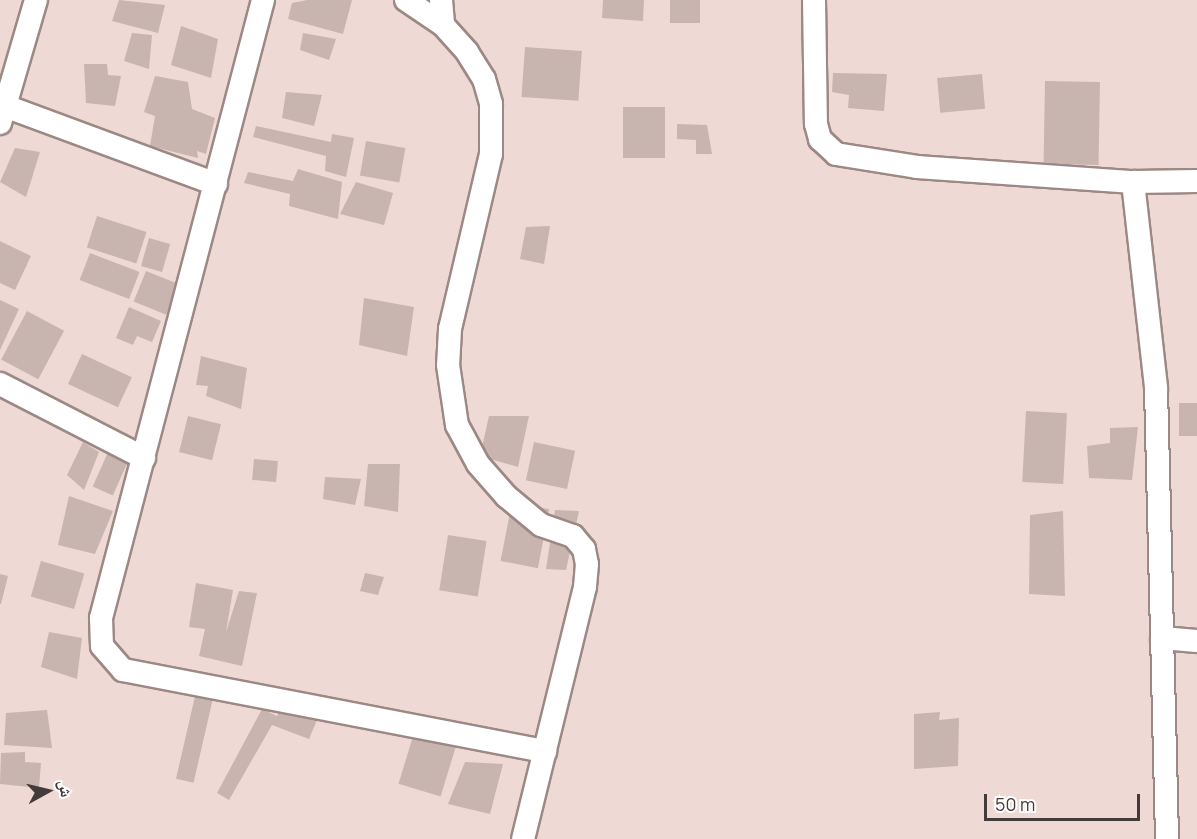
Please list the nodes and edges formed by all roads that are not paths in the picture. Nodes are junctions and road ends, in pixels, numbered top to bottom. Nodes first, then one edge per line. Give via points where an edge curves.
1 (36, 0) edge
2 (263, 0) edge
3 (406, 0) edge
4 (441, 0) edge
5 (814, 0) edge
6 (443, 25) junction
7 (2, 115) edge
8 (1197, 181) edge
9 (1133, 182) junction
10 (216, 184) junction
11 (0, 384) edge
12 (144, 458) junction
13 (1162, 638) junction
14 (1197, 641) edge
15 (545, 751) junction
16 (523, 839) edge
17 (1167, 839) edge

1 - 7 street
2 - 10 street
3 - 6 street
4 - 6 street
5 - 9 street via 816,124 820,139 836,154 917,167
6 - 15 street via 467,52 484,80 491,104 491,154 450,329 448,365 458,425 478,464 506,495 542,525 579,542 587,564
7 - 10 street
8 - 9 street
9 - 13 street via 1156,388
10 - 12 street
11 - 12 street
12 - 15 street via 101,618 102,645 123,670
13 - 14 street
13 - 17 street
15 - 16 street

